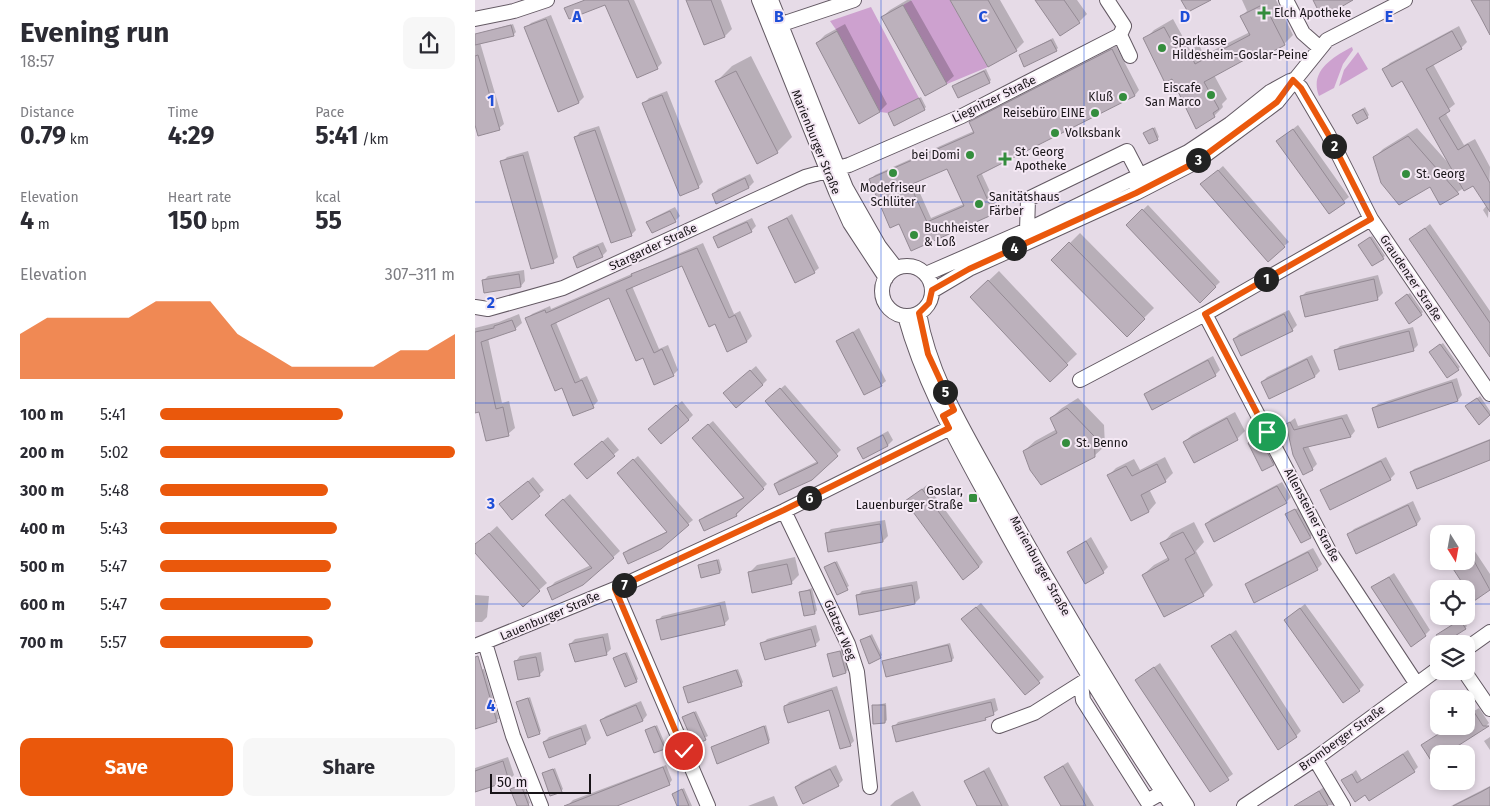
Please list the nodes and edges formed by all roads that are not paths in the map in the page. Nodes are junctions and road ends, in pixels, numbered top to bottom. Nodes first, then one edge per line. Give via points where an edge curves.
1 (547, 0) edge
2 (759, 0) edge
3 (771, 0) edge
4 (854, 0) edge
5 (1107, 0) edge
6 (1286, 0) edge
7 (1405, 0) edge
8 (475, 19) edge
9 (775, 26) junction
10 (1120, 35) junction
11 (1320, 48) junction
12 (1130, 56) dead end
13 (1293, 80) junction
14 (833, 169) junction
15 (1140, 176) junction
16 (1136, 193) junction
17 (1371, 219) junction
18 (1027, 230) junction
19 (891, 273) junction
20 (926, 274) junction
21 (932, 290) junction
22 (475, 307) edge
23 (919, 313) junction
24 (1205, 314) junction
25 (905, 316) junction
26 (1080, 380) dead end
27 (1490, 394) edge
28 (967, 403) dead end
29 (952, 419) junction
30 (784, 510) junction
31 (615, 589) junction
32 (1490, 632) edge
33 (1475, 643) edge
34 (480, 644) edge
35 (1430, 674) edge
36 (1090, 678) junction
37 (1471, 680) edge
38 (1416, 683) junction
39 (1490, 709) edge
40 (999, 726) dead end
41 (1315, 760) junction
42 (870, 786) dead end
43 (541, 806) edge
44 (707, 806) edge
45 (1172, 806) edge
46 (1187, 806) edge
47 (1243, 806) edge
48 (1343, 806) edge

1 - 8 street
2 - 9 street, Marienburger Straße
3 - 9 street, Marienburger Straße
4 - 9 street
5 - 10 street via 1124,26
6 - 11 street via 1303,33
7 - 11 street via 1327,40
9 - 14 street, Marienburger Straße
10 - 12 street
10 - 14 street, Liegnitzer Straße via 962,116
11 - 13 street
13 - 15 street via 1270,92 1189,152
13 - 16 street via 1277,102 1249,125 1196,162
13 - 17 street, Graudenzer Straße via 1328,134
14 - 19 street, Marienburger Straße via 879,246
14 - 22 street, Stargarder Straße via 805,176 563,288 488,309
15 - 16 street
15 - 18 street
15 - 18 street via 1127,151 1037,194 1028,199
16 - 21 street via 969,269
17 - 24 street
17 - 27 street, Graudenzer Straße
18 - 20 street
19 - 20 street via 913,266
19 - 25 street via 882,291 886,305
20 - 21 street
21 - 23 street via 929,303
23 - 25 street
23 - 29 street, Marienburger Straße via 928,354
24 - 26 street
24 - 38 street, Allensteiner Straße via 1329,551
25 - 29 street, Marienburger Straße via 920,366
28 - 29 street, Lauenburger Straße
29 - 30 street, Lauenburger Straße
29 - 36 street, Marienburger Straße via 1046,607
30 - 31 street, Lauenburger Straße
30 - 42 street, Glatzer Weg via 848,644 857,672
31 - 34 street, Lauenburger Straße
31 - 44 street
32 - 33 street
34 - 43 street
35 - 38 street, Bromberger Straße
36 - 40 street via 1034,713
36 - 45 street, Marienburger Straße
36 - 46 street, Marienburger Straße
37 - 39 street
38 - 41 street, Bromberger Straße
41 - 47 street, Bromberger Straße
41 - 48 street

